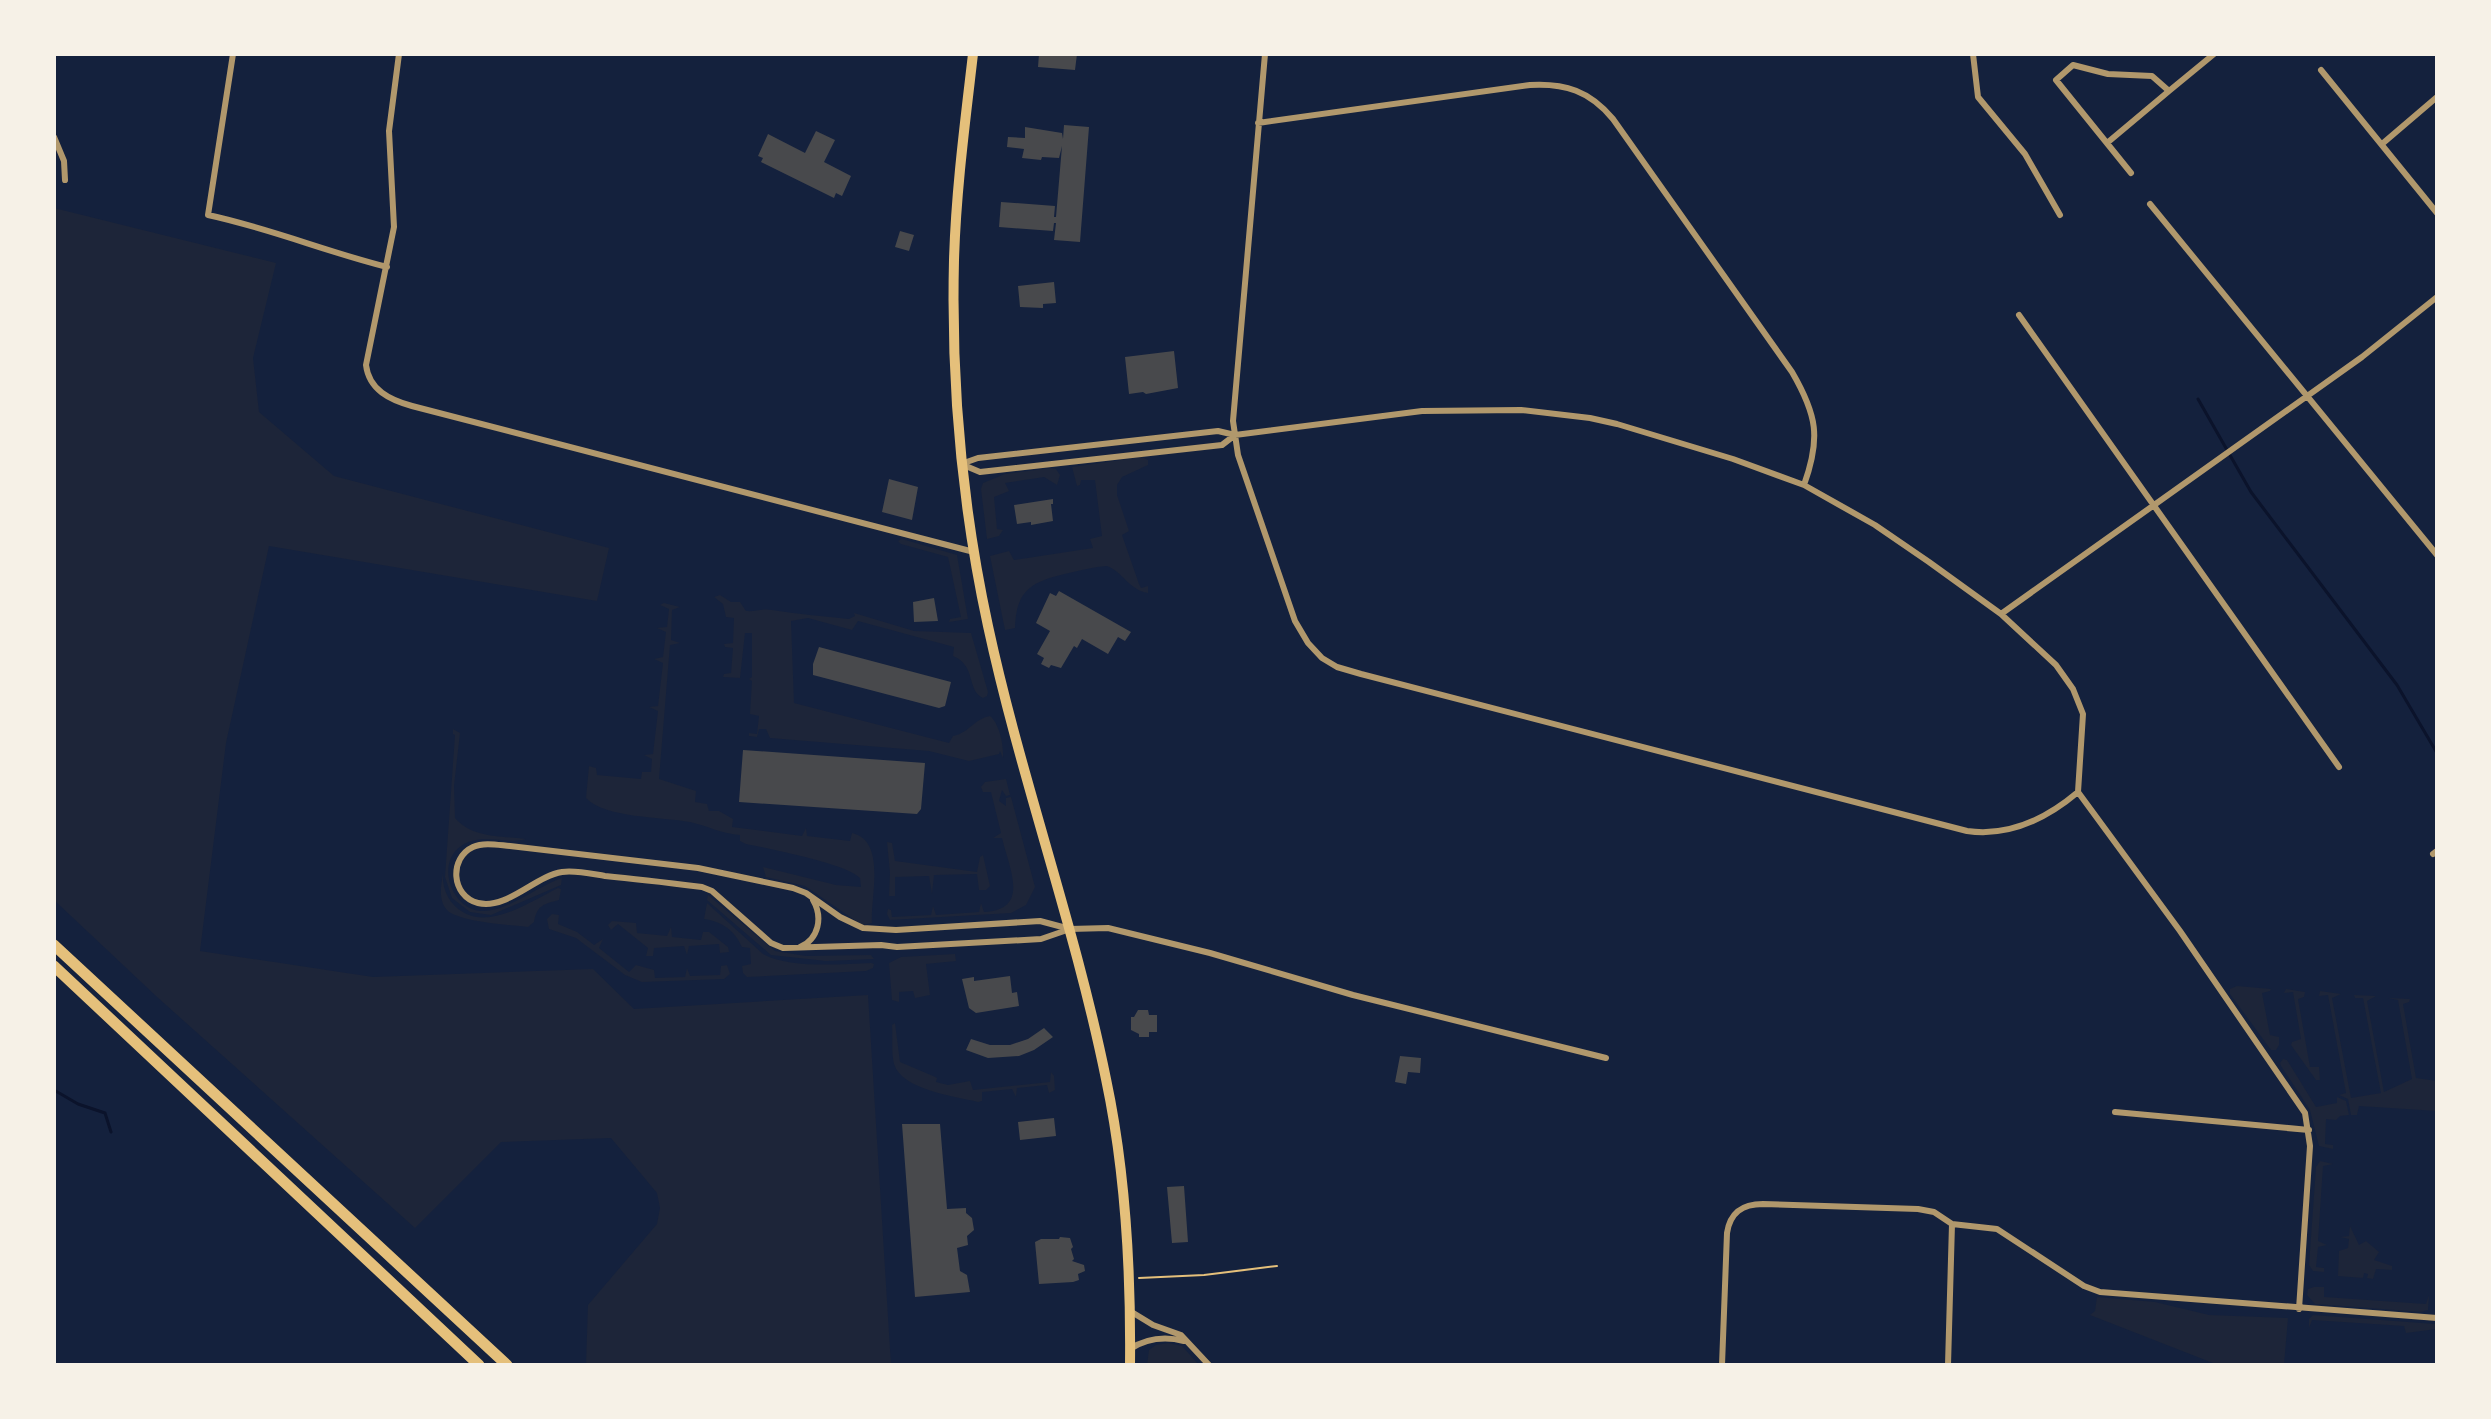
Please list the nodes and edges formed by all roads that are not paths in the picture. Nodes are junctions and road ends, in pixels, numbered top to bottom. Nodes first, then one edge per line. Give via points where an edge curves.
1 (233, 54) edge
2 (399, 54) edge
3 (973, 54) edge
4 (1265, 54) edge
5 (1973, 54) edge
6 (2214, 54) edge
7 (2321, 70) dead end
8 (2169, 91) junction
9 (2437, 97) edge
10 (1258, 123) junction
11 (54, 137) edge
12 (2107, 143) junction
13 (2382, 144) junction
14 (2131, 173) dead end
15 (65, 180) dead end
16 (2150, 204) dead end
17 (2437, 213) edge
18 (2060, 215) dead end
19 (387, 267) junction
20 (2437, 297) edge
21 (2019, 315) dead end
22 (2307, 396) junction
23 (1235, 435) junction
24 (961, 464) junction
25 (1804, 485) junction
26 (2153, 505) junction
27 (974, 552) junction
28 (2437, 555) edge
29 (2001, 614) junction
30 (2339, 767) dead end
31 (2078, 792) junction
32 (810, 896) junction
33 (1070, 929) junction
34 (54, 945) edge
35 (796, 948) junction
36 (54, 966) edge
37 (1606, 1058) dead end
38 (2115, 1112) dead end
39 (2309, 1130) junction
40 (1952, 1224) junction
41 (2299, 1309) junction
42 (1130, 1311) junction
43 (2437, 1318) edge
44 (1187, 1342) junction
45 (1130, 1349) junction
46 (479, 1365) edge
47 (507, 1365) edge
48 (1130, 1365) edge
49 (1209, 1365) edge
50 (1722, 1365) edge
51 (1948, 1365) edge

1 - 19 street via 208,215
2 - 19 street via 389,131 394,227
3 - 24 main road via 954,260
4 - 10 street
5 - 18 street via 1978,97 2025,154
6 - 8 street
7 - 13 street
8 - 12 street
8 - 12 street via 2152,76 2108,74 2073,65 2056,80
9 - 13 street
10 - 23 street
10 - 25 street via 1530,85 1566,86 1593,98 1799,384 1816,428
11 - 15 street
12 - 14 street
13 - 17 street
16 - 22 street
19 - 27 street via 366,365 370,381 391,399
20 - 22 street
21 - 26 street
22 - 26 street
22 - 28 street
23 - 24 street via 1218,431
23 - 24 street via 1222,445 980,472
23 - 25 street via 1422,411 1521,410 1617,424
23 - 31 street via 1295,621 1315,652 1337,667 1967,831 2014,830
24 - 27 main road
25 - 29 street via 1875,525
26 - 29 street
26 - 30 street
27 - 33 main road via 1006,702
29 - 31 street via 2056,665 2079,702 2084,723
31 - 39 street via 2296,1099
32 - 33 street via 863,928 1040,921
32 - 35 street via 819,923 806,945
32 - 35 street via 698,868 489,844 468,850 456,869 463,893 483,904 564,871 702,887 771,943
33 - 35 street via 1041,939
33 - 37 street via 1117,929
33 - 42 main road via 1112,1111 1123,1183
34 - 47 highway
36 - 46 highway
38 - 39 street
39 - 41 street
40 - 41 street via 1997,1229 2094,1290
40 - 50 street via 1918,1209 1763,1204 1741,1208 1727,1233
40 - 51 street
41 - 43 street
42 - 44 street
42 - 45 main road
44 - 45 street via 1144,1340
44 - 49 street
45 - 48 main road

